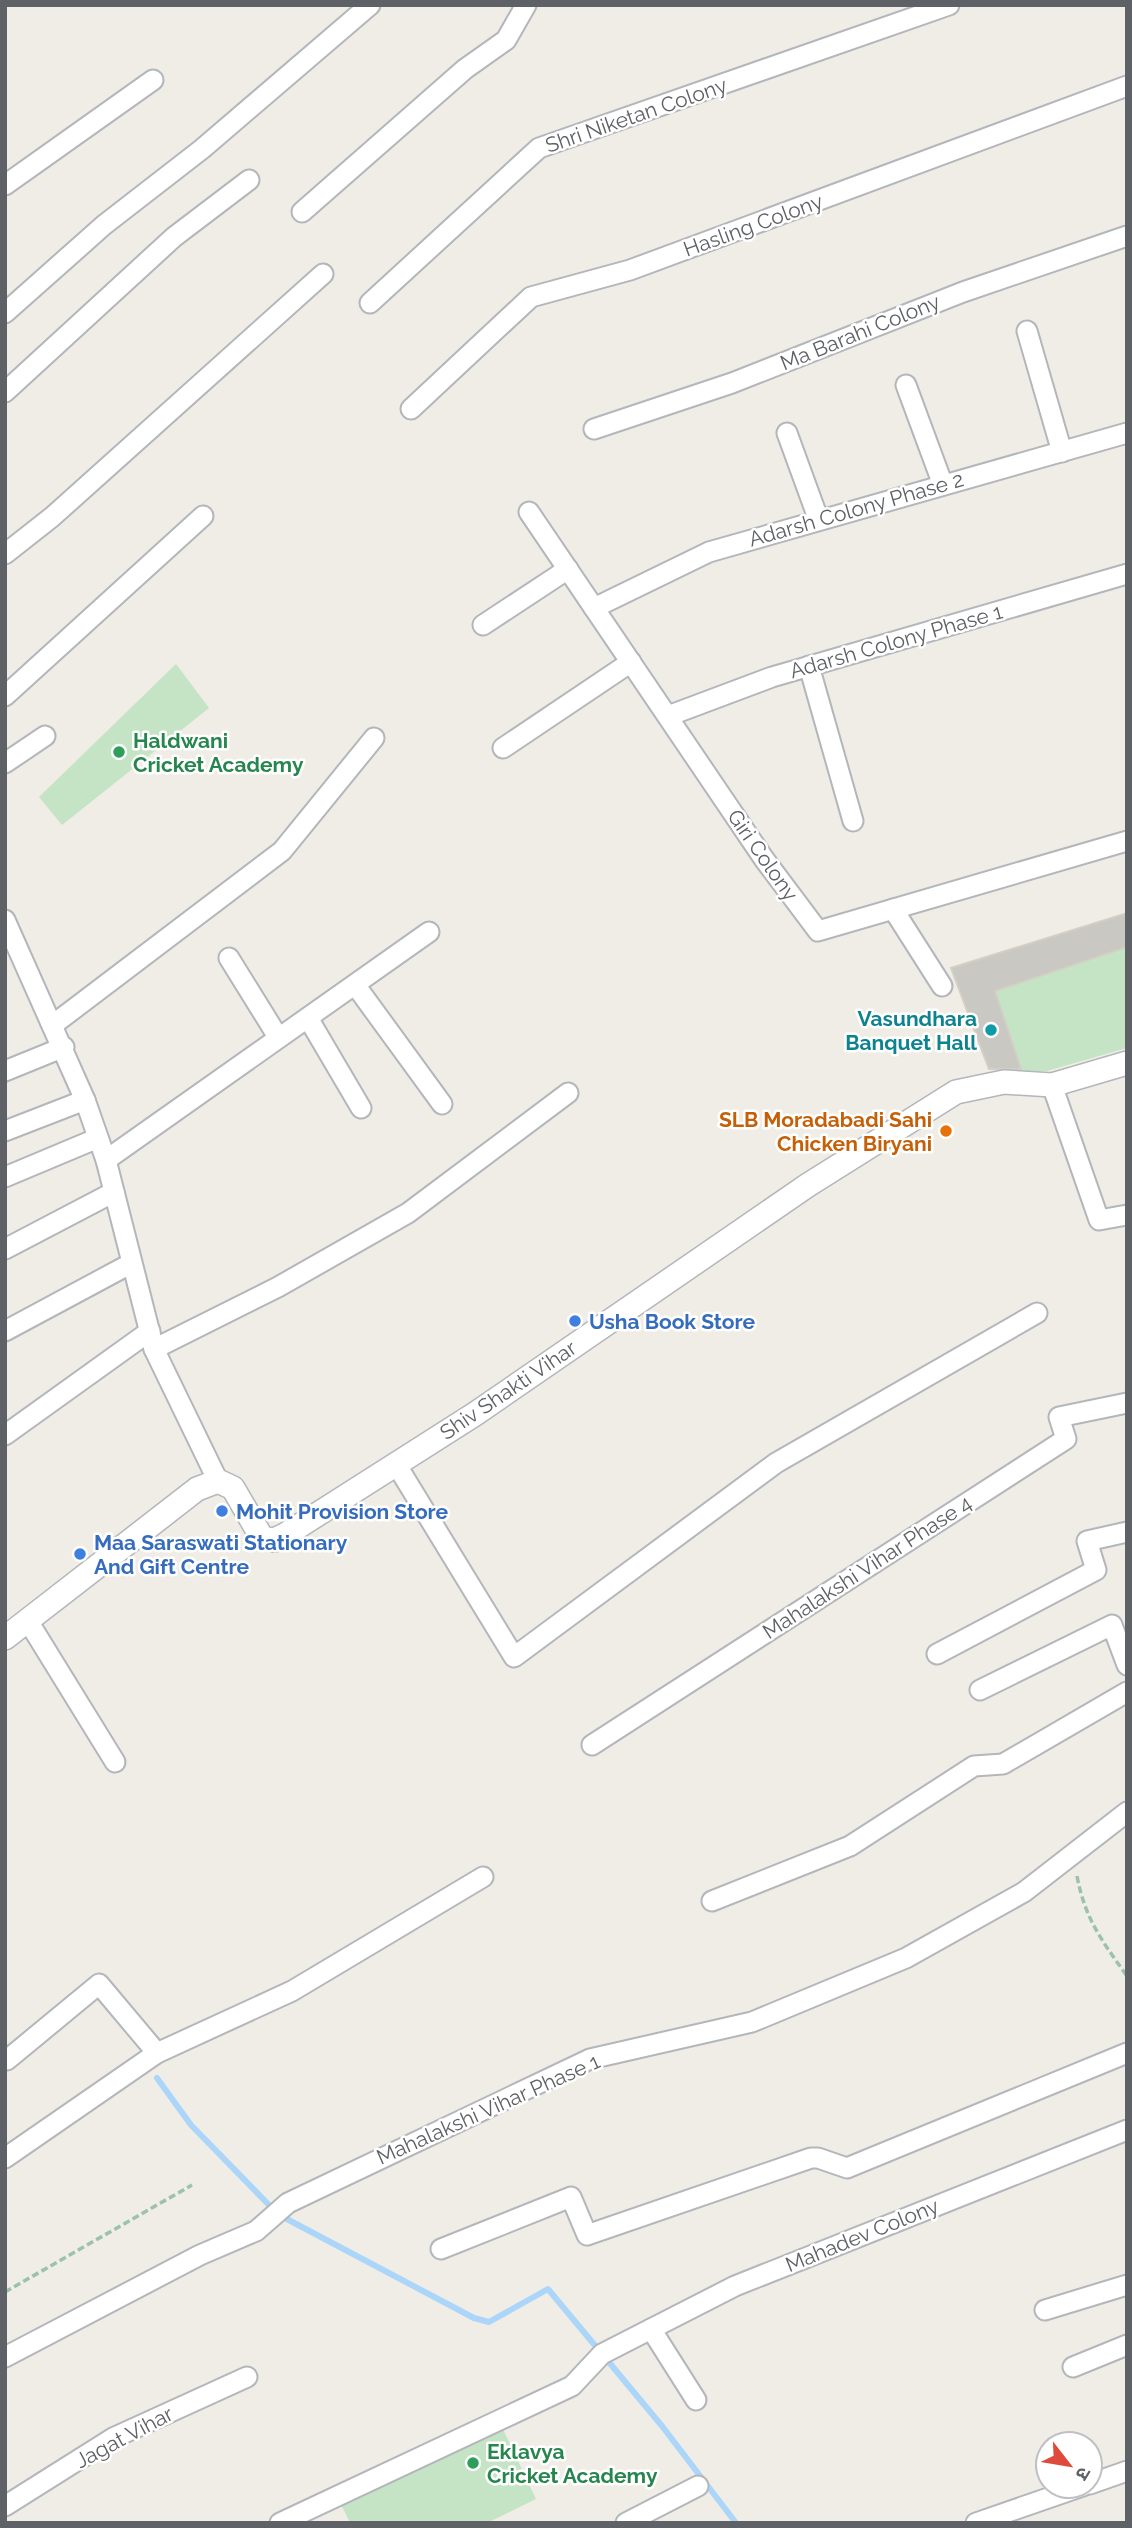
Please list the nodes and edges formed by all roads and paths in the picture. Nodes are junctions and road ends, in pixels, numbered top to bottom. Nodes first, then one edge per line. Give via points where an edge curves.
1 (370, 5) edge
2 (526, 5) edge
3 (949, 5) edge
4 (153, 80) dead end
5 (1127, 86) edge
6 (249, 180) dead end
7 (5, 185) edge
8 (302, 212) dead end
9 (1127, 236) edge
10 (323, 274) dead end
11 (370, 303) dead end
12 (5, 313) edge
13 (1027, 331) dead end
14 (906, 385) dead end
15 (5, 391) edge
16 (411, 409) dead end
17 (594, 429) dead end
18 (787, 433) dead end
19 (1127, 433) edge
20 (1062, 452) junction
21 (943, 485) junction
22 (529, 512) dead end
23 (203, 516) dead end
24 (818, 518) junction
25 (5, 554) edge
26 (568, 569) junction
27 (1127, 575) edge
28 (594, 608) junction
29 (483, 625) dead end
30 (631, 662) junction
31 (809, 666) junction
32 (5, 696) edge
33 (668, 716) junction
34 (45, 736) dead end
35 (373, 738) dead end
36 (503, 748) dead end
37 (5, 763) edge
38 (853, 821) dead end
39 (1127, 841) edge
40 (893, 909) junction
41 (5, 920) edge
42 (429, 932) dead end
43 (12, 953) edge
44 (229, 958) dead end
45 (356, 986) junction
46 (942, 986) dead end
47 (308, 1018) junction
48 (54, 1024) junction
49 (278, 1037) junction
50 (64, 1047) junction
51 (1127, 1063) edge
52 (5, 1071) edge
53 (1052, 1085) junction
54 (568, 1093) dead end
55 (85, 1100) junction
56 (442, 1104) dead end
57 (361, 1108) dead end
58 (5, 1131) edge
59 (98, 1138) junction
60 (106, 1160) junction
61 (5, 1177) edge
62 (114, 1192) junction
63 (1127, 1215) edge
64 (5, 1249) edge
65 (130, 1264) junction
66 (1037, 1313) dead end
67 (5, 1331) edge
68 (152, 1340) junction
69 (1127, 1403) edge
70 (5, 1436) edge
71 (396, 1464) junction
72 (218, 1481) junction
73 (1127, 1532) edge
74 (28, 1621) junction
75 (5, 1638) edge
76 (937, 1654) dead end
77 (1126, 1659) edge
78 (980, 1690) dead end
79 (1127, 1692) edge
80 (592, 1745) dead end
81 (115, 1762) dead end
82 (1127, 1812) edge
83 (1073, 1853) junction
84 (483, 1877) dead end
85 (712, 1901) dead end
86 (1127, 1976) edge
87 (157, 2053) junction
88 (1127, 2053) edge
89 (7, 2060) dead end
90 (1127, 2130) edge
91 (5, 2158) edge
92 (192, 2185) dead end
93 (441, 2249) dead end
94 (1127, 2285) edge
95 (5, 2292) edge
96 (1045, 2309) dead end
97 (651, 2329) junction
98 (1127, 2345) edge
99 (5, 2357) edge
100 (1073, 2367) dead end
101 (247, 2377) dead end
102 (696, 2400) dead end
103 (1127, 2471) edge
104 (1104, 2479) edge
105 (698, 2486) dead end
106 (1043, 2500) edge
107 (5, 2507) edge
108 (280, 2523) edge
109 (626, 2523) edge
110 (976, 2523) edge

1 - 12 street
2 - 8 street via 506,40 466,69
3 - 11 street, Shri Niketan Colony via 539,148
4 - 7 street
5 - 16 street, Hasling Colony via 630,270 531,298
6 - 15 street via 174,237
9 - 17 street, Ma Barahi Colony via 963,292 732,383
10 - 25 street
13 - 20 street
14 - 21 street
18 - 24 street
19 - 20 street, Adarsh Colony Phase 2
20 - 21 street, Adarsh Colony Phase 2
21 - 24 street, Adarsh Colony Phase 2
22 - 26 street, Giri Colony
23 - 32 street
24 - 28 street, Adarsh Colony Phase 2 via 709,552
26 - 28 street, Giri Colony
26 - 29 street
27 - 31 street, Adarsh Colony Phase 1
28 - 30 street, Giri Colony
30 - 33 street, Giri Colony
30 - 36 street
31 - 33 street, Adarsh Colony Phase 1
31 - 38 street
33 - 40 street, Giri Colony via 818,931
34 - 37 street
35 - 48 street via 282,850
39 - 40 street, Giri Colony
40 - 46 street
41 - 43 street
42 - 45 street
43 - 48 street
44 - 49 street
45 - 47 street
45 - 56 street
47 - 49 street
47 - 57 street
48 - 50 street
49 - 60 street
50 - 52 street
50 - 55 street
51 - 53 street, Shiv Shakti Vihar
53 - 63 street via 1099,1220
53 - 71 street, Shiv Shakti Vihar via 1004,1082 956,1093 808,1185
54 - 68 street via 408,1213 278,1287
55 - 58 street
55 - 59 street
59 - 60 street
59 - 61 street
60 - 62 street
62 - 64 street
62 - 65 street
65 - 67 street
65 - 68 street
66 - 71 street via 776,1463 514,1657
68 - 70 street
68 - 72 street
69 - 80 street, Mahalakshi Vihar Phase 4 via 1059,1417 1066,1439
71 - 72 street, Shiv Shakti Vihar via 274,1540 262,1538 233,1488
72 - 74 street via 197,1489
73 - 76 street via 1087,1541 1096,1570
74 - 75 street
74 - 81 street
77 - 78 street via 1112,1625
79 - 85 street via 1003,1764 974,1766 850,1846
82 - 83 street, Mahalakshi Vihar Phase 1
83 - 86 path via 1087,1916
83 - 99 street, Mahalakshi Vihar Phase 1 via 1024,1892 906,1958 752,2022 590,2059 288,2203 256,2231 200,2255
84 - 87 street via 292,1991
87 - 89 street via 99,1984
87 - 91 street
88 - 93 street via 847,2168 811,2158 587,2235 570,2197
90 - 97 street, Mahadev Colony via 735,2286
92 - 95 path
94 - 96 street
97 - 102 street
97 - 108 street, Mahadev Colony via 602,2354 572,2386
98 - 100 street
101 - 107 street, Jagat Vihar via 113,2438
103 - 104 street
105 - 109 street
106 - 110 street

